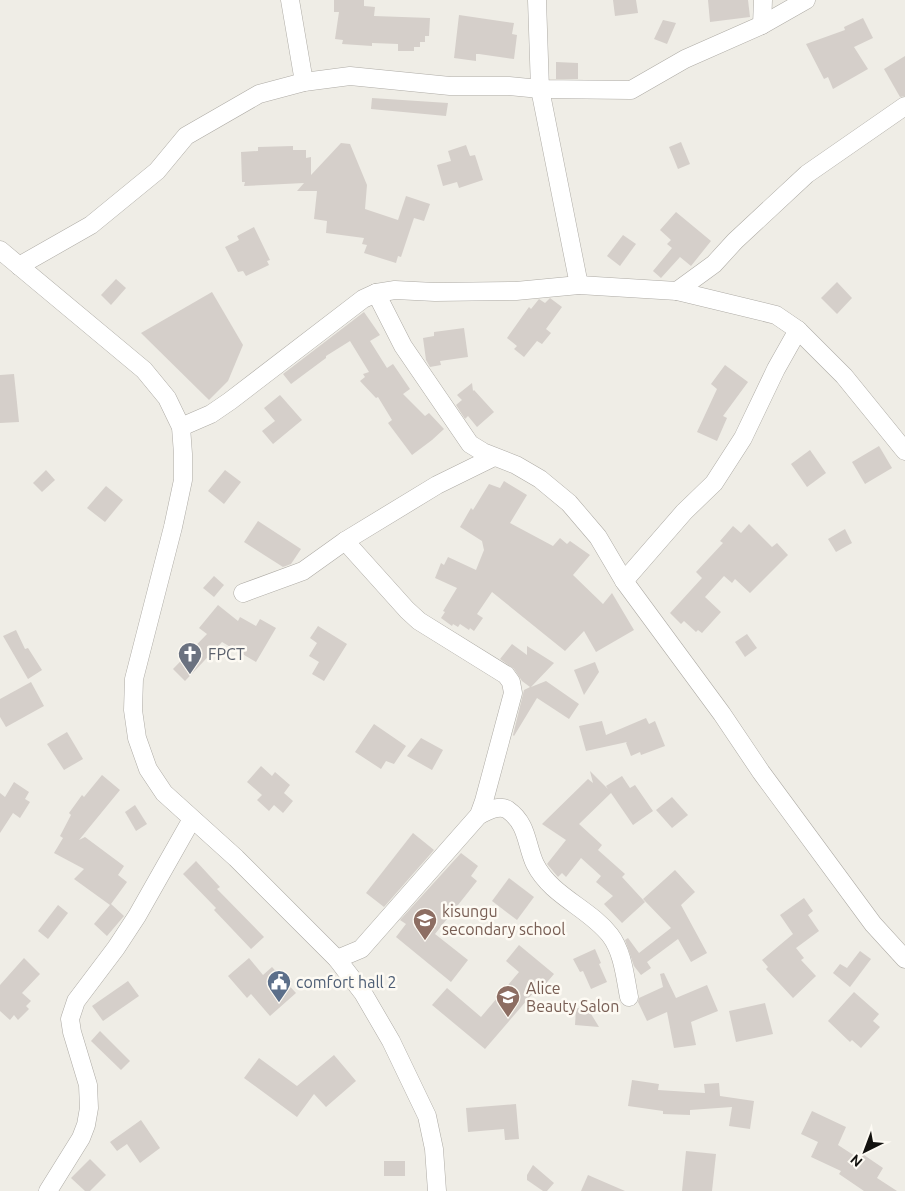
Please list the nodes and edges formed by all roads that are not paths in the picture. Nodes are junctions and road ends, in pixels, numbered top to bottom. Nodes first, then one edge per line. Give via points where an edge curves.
1 (290, 0) edge
2 (538, 0) edge
3 (764, 0) edge
4 (806, 0) edge
5 (762, 25) junction
6 (304, 82) junction
7 (540, 89) junction
8 (905, 106) edge
9 (0, 250) edge
10 (19, 266) junction
11 (579, 285) junction
12 (677, 291) junction
13 (376, 293) junction
14 (798, 330) junction
15 (181, 427) junction
16 (905, 451) edge
17 (494, 456) junction
18 (345, 541) junction
19 (624, 581) junction
20 (243, 593) dead end
21 (479, 815) junction
22 (192, 819) junction
23 (337, 959) junction
24 (905, 959) edge
25 (629, 997) dead end
26 (48, 1191) edge
27 (437, 1191) edge

1 - 6 street
2 - 7 street
3 - 5 street
4 - 5 street
5 - 7 street via 685,59 631,90
6 - 7 street via 350,76 450,86
6 - 10 street via 259,94 186,136 156,172 91,224
7 - 11 street
8 - 12 street via 807,174 714,264
9 - 10 street
10 - 15 street via 144,370 167,398
11 - 12 street
11 - 13 street via 516,291 395,290
12 - 14 street via 776,315
13 - 15 street via 363,299 230,401 211,414
13 - 17 street via 403,346 470,444
14 - 16 street via 844,376
14 - 19 street via 743,438 714,483
15 - 22 street via 182,480 134,679 133,710 136,738 148,769 164,793
17 - 18 street
17 - 19 street via 540,479 569,503 598,537
18 - 20 street via 303,571
18 - 21 street via 419,621 506,674 511,682 513,693
19 - 24 street via 873,924
21 - 23 street via 360,949
21 - 25 street via 500,807 522,826 535,864 545,878 610,935 618,950
22 - 23 street via 236,858
22 - 26 street via 137,916 76,1000 70,1020 88,1085 89,1108 80,1138
23 - 27 street via 363,993 391,1042 426,1116 434,1149

